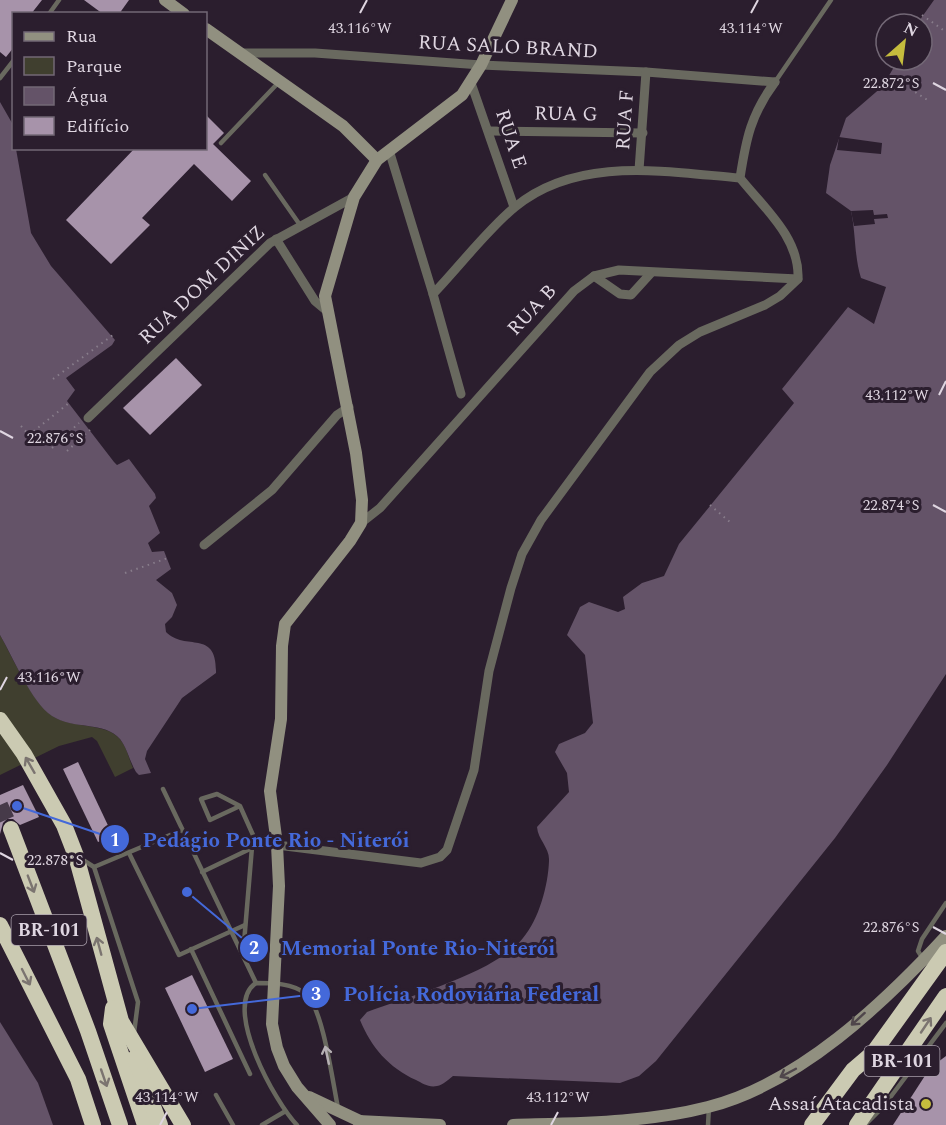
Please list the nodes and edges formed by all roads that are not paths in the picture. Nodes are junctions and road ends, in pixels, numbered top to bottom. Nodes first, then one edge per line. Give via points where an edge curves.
1 (165, 0) edge
2 (512, 0) edge
3 (831, 0) edge
4 (181, 12) edge
5 (207, 30) edge
6 (240, 52) junction
7 (12, 63) edge
8 (481, 65) junction
9 (646, 72) junction
10 (0, 78) edge
11 (280, 80) junction
12 (471, 82) junction
13 (775, 82) junction
14 (489, 131) junction
15 (642, 134) junction
16 (221, 143) dead end
17 (389, 150) junction
18 (377, 160) junction
19 (639, 170) junction
20 (265, 175) dead end
21 (740, 178) junction
22 (354, 197) junction
23 (514, 207) junction
24 (300, 225) junction
25 (276, 239) junction
26 (651, 273) junction
27 (594, 276) junction
28 (798, 279) junction
29 (433, 294) junction
30 (327, 311) junction
31 (461, 394) dead end
32 (349, 407) junction
33 (85, 419) road end
34 (361, 523) junction
35 (204, 545) dead end
36 (0, 720) edge
37 (163, 789) dead end
38 (240, 806) junction
39 (10, 829) tunnel mouth
40 (182, 830) junction
41 (277, 845) junction
42 (252, 848) junction
43 (129, 853) junction
44 (76, 856) junction
45 (94, 867) junction
46 (202, 872) junction
47 (946, 903) edge
48 (0, 925) edge
49 (245, 925) junction
50 (231, 932) junction
51 (946, 936) edge
52 (191, 950) junction
53 (946, 952) edge
54 (243, 955) junction
55 (923, 959) junction
56 (256, 983) junction
57 (272, 983) junction
58 (946, 996) edge
59 (114, 1002) junction
60 (121, 1021) junction
61 (946, 1023) edge
62 (133, 1040) junction
63 (873, 1052) junction
64 (250, 1074) dead end
65 (216, 1095) dead end
66 (305, 1096) junction
67 (709, 1107) junction
68 (284, 1112) junction
69 (339, 1112) junction
70 (363, 1123) edge
71 (93, 1125) edge
72 (120, 1125) edge
73 (145, 1125) edge
74 (160, 1125) edge
75 (183, 1125) edge
76 (234, 1125) edge
77 (262, 1125) edge
78 (297, 1125) edge
79 (330, 1125) edge
80 (440, 1125) edge
81 (513, 1125) edge
82 (708, 1125) edge
83 (812, 1125) edge
84 (825, 1125) edge
85 (857, 1125) edge
86 (865, 1125) edge

1 - 4 street
2 - 8 street
3 - 13 lane
5 - 6 street
6 - 8 street, RUA SALO BRAND via 315,53
6 - 11 street
7 - 10 lane
8 - 9 street, RUA SALO BRAND
8 - 12 street
9 - 13 street, RUA SALO BRAND
9 - 15 street, RUA F
11 - 16 lane
11 - 18 street via 343,126
12 - 14 street, RUA E
12 - 17 street via 462,95
13 - 21 street via 748,129
14 - 15 street, RUA G
14 - 23 street, RUA E
15 - 19 street, RUA F
17 - 18 street
17 - 29 street
18 - 22 street
19 - 21 street
19 - 23 street via 585,175 555,185
20 - 24 lane
21 - 28 street via 792,245 798,260
22 - 24 street, RUA DOM DINIZ
22 - 30 street via 327,285
23 - 29 street
24 - 25 street, RUA DOM DINIZ
25 - 30 street via 315,301
25 - 33 street, RUA DOM DINIZ
26 - 27 street, RUA B via 619,270
26 - 27 street via 631,295 620,294
26 - 28 street, RUA B
27 - 34 street, RUA B via 574,291 380,508
28 - 41 street via 765,305 679,345 650,372 541,520 522,554 511,588 489,671 474,770 447,850 440,857 421,863
29 - 31 street
30 - 32 street
32 - 34 street via 360,482
32 - 35 street via 337,415 272,490
34 - 41 street via 285,624 281,719 270,791
44 -> 36 highway, BR-101 via 51,802
37 - 40 lane
38 - 38 lane via 210,820 201,799 217,794
38 - 42 lane via 253,835
39 -> 72 highway, BR-101
40 - 43 lane
40 - 46 lane
41 - 57 street via 279,886
42 - 46 lane
42 - 49 lane
43 - 45 lane
43 - 52 lane via 179,955
44 - 45 lane
59 -> 44 highway, BR-101
45 - 62 lane via 138,1002
46 - 50 lane
47 - 55 lane via 922,939 918,951
48 -> 71 highway via 78,1079
49 - 50 lane
49 - 54 lane
50 - 52 lane
50 - 54 lane
51 - 55 street
52 - 64 lane
53 - 63 highway, BR-101
54 - 56 lane
55 -> 67 street via 836,1040 802,1065
56 - 57 lane
56 - 68 lane via 247,995 248,1031 261,1069
57 - 66 street via 276,1048
69 -> 57 lane via 314,1005 297,988
85 -> 58 highway, BR-101
59 - 60 highway, BR-101
59 - 73 highway via 111,1024
60 - 62 highway, BR-101
60 - 74 highway
61 - 86 lane
62 - 75 highway, BR-101
63 - 83 highway, BR-101 via 853,1070
63 - 84 highway
65 - 76 lane
66 - 69 street
66 - 79 street
67 - 81 street via 605,1120
67 - 82 lane
68 - 77 lane
68 - 78 lane
69 - 70 street
70 - 80 street

